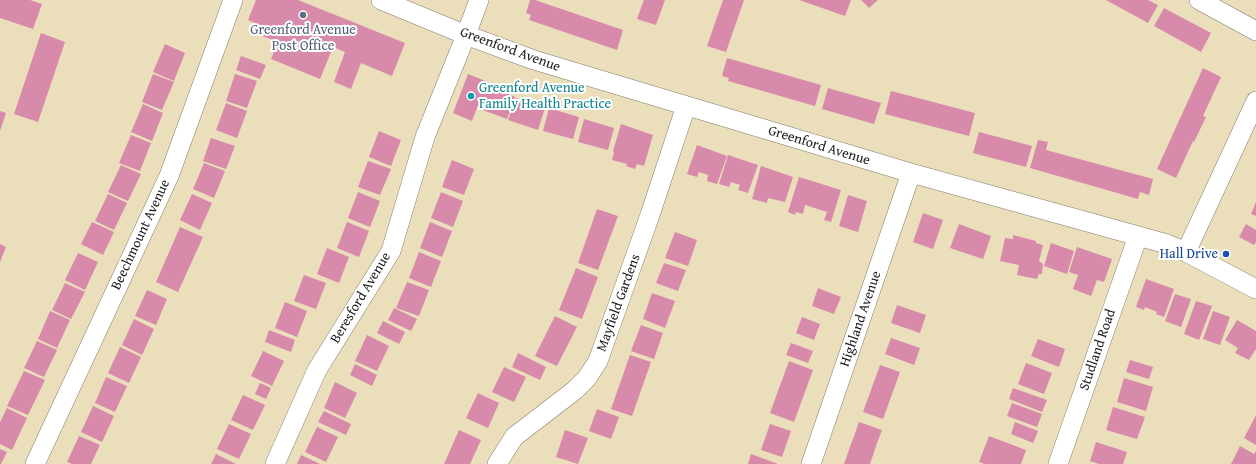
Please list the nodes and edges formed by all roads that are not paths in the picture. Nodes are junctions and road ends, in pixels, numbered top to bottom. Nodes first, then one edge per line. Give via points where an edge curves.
1 (233, 0) edge
2 (381, 0) edge
3 (479, 0) edge
4 (1199, 0) edge
5 (1256, 31) edge
6 (466, 35) junction
7 (1256, 101) edge
8 (686, 106) junction
9 (911, 173) junction
10 (1138, 236) junction
11 (1186, 252) junction
12 (1256, 289) edge
13 (35, 464) edge
14 (275, 464) edge
15 (497, 464) edge
16 (811, 464) edge
17 (1058, 464) edge

1 - 13 street, Beechmount Avenue via 169,176
2 - 6 street, Greenford Avenue
3 - 6 street, Beresford Avenue
4 - 5 street
6 - 8 street, Greenford Avenue via 534,60
6 - 14 street, Beresford Avenue via 425,137 391,251 317,370
7 - 11 street
8 - 9 street, Greenford Avenue
8 - 15 street, Mayfield Gardens via 598,361 575,390 514,437
9 - 10 street, Greenford Avenue
9 - 16 street, Highland Avenue
10 - 11 street, Greenford Avenue
10 - 17 street, Studland Road
11 - 12 street, Greenford Avenue

